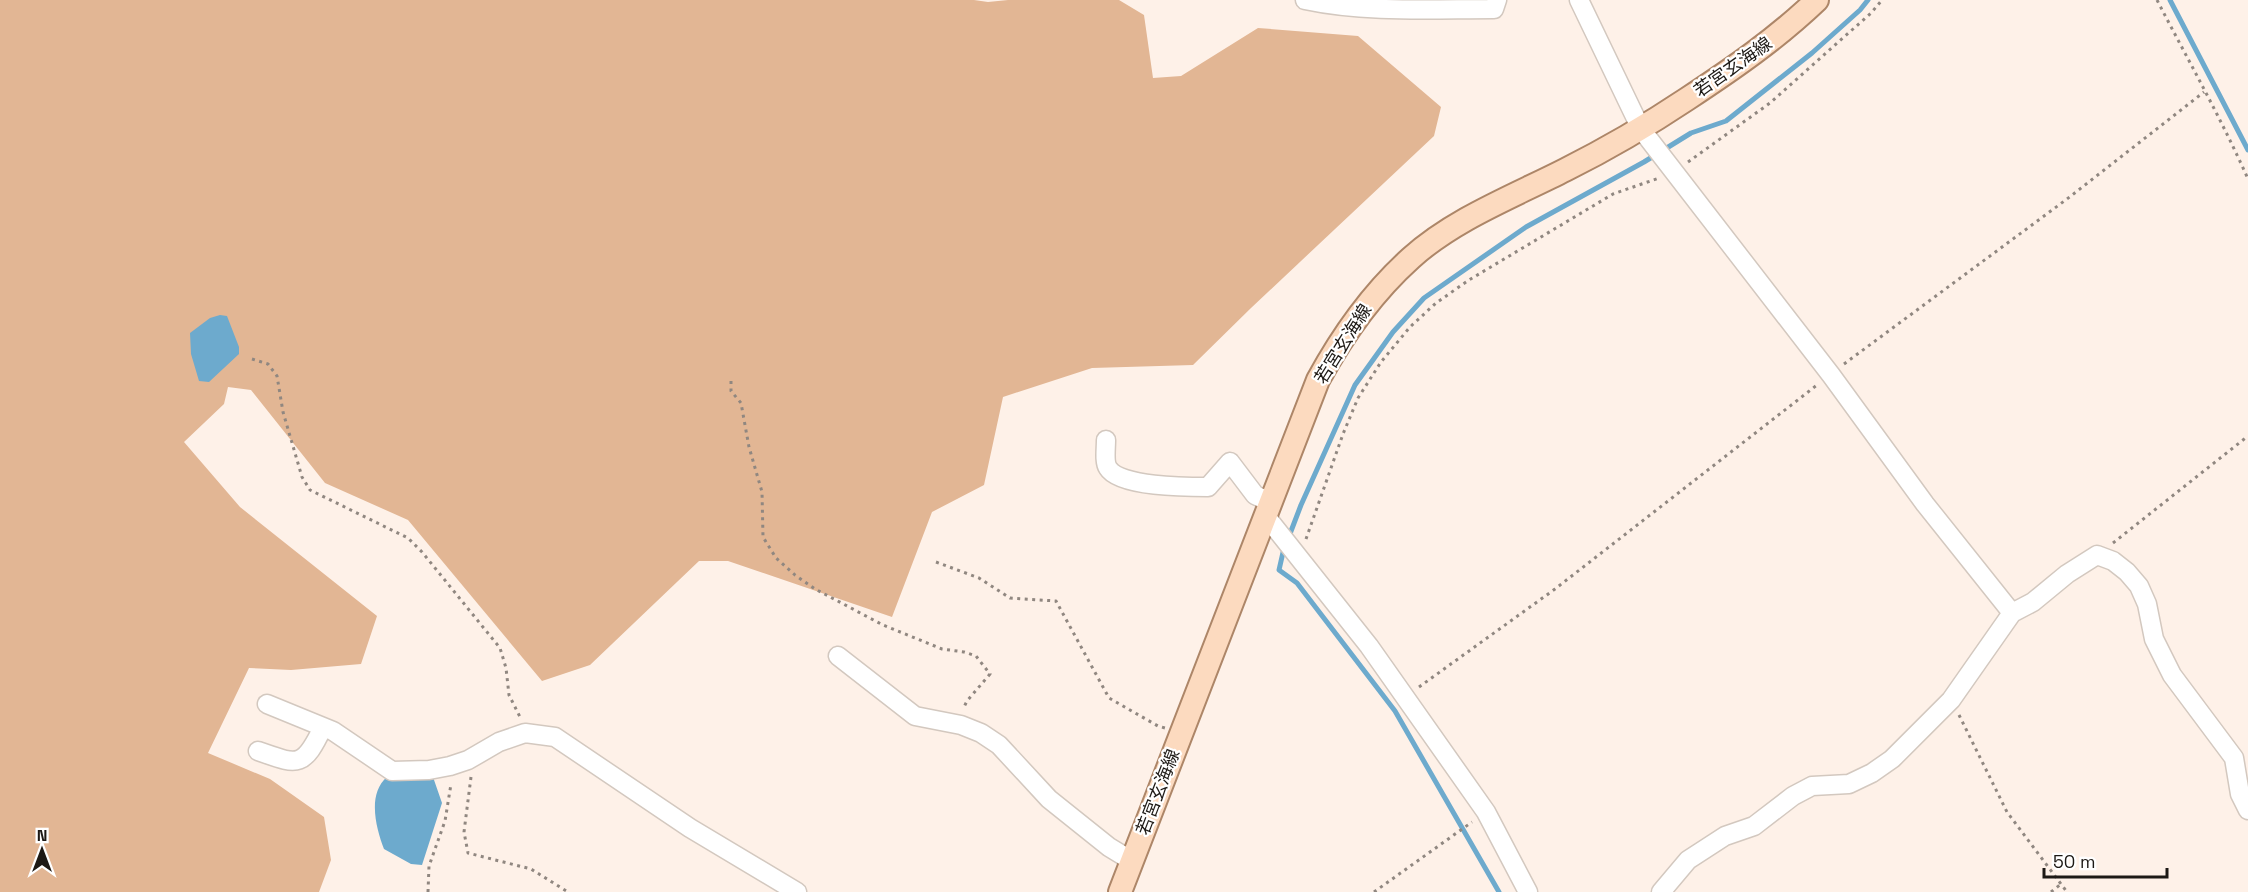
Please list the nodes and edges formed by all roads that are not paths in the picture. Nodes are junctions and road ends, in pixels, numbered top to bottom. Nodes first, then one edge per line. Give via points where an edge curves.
1 (1305, 0) edge
2 (1497, 0) edge
3 (1579, 0) edge
4 (1817, 0) edge
5 (1641, 129) junction
6 (1106, 441) dead end
7 (1268, 508) junction
8 (2012, 613) junction
9 (838, 656) dead end
10 (267, 704) dead end
11 (323, 727) junction
12 (258, 751) dead end
13 (2248, 810) edge
14 (1132, 861) junction
15 (797, 892) edge
16 (1119, 892) edge
17 (1528, 892) edge
18 (1661, 892) edge

1 - 2 street via 1332,6 1494,9
3 - 5 street
4 - 5 main road, 若宮玄海線 via 1747,60
5 - 7 main road, 若宮玄海線 via 1454,228 1413,256 1384,284 1350,326 1318,380
5 - 8 street
6 - 7 street via 1107,467 1115,477 1208,487 1230,462
7 - 14 main road, 若宮玄海線
7 - 17 street via 1486,812
8 - 13 street via 2097,555 2127,572 2147,604 2154,639 2172,675 2234,758 2240,794
8 - 18 street via 1952,700 1892,759 1849,784 1812,786 1793,796 1754,826 1725,836 1688,860
9 - 14 street via 915,716 961,725 999,745 1049,799 1108,847
10 - 11 street
11 - 12 street via 312,750 302,758 290,762
11 - 15 street via 392,771 429,770 462,762 525,733 555,738 690,828
14 - 16 main road, 若宮玄海線

